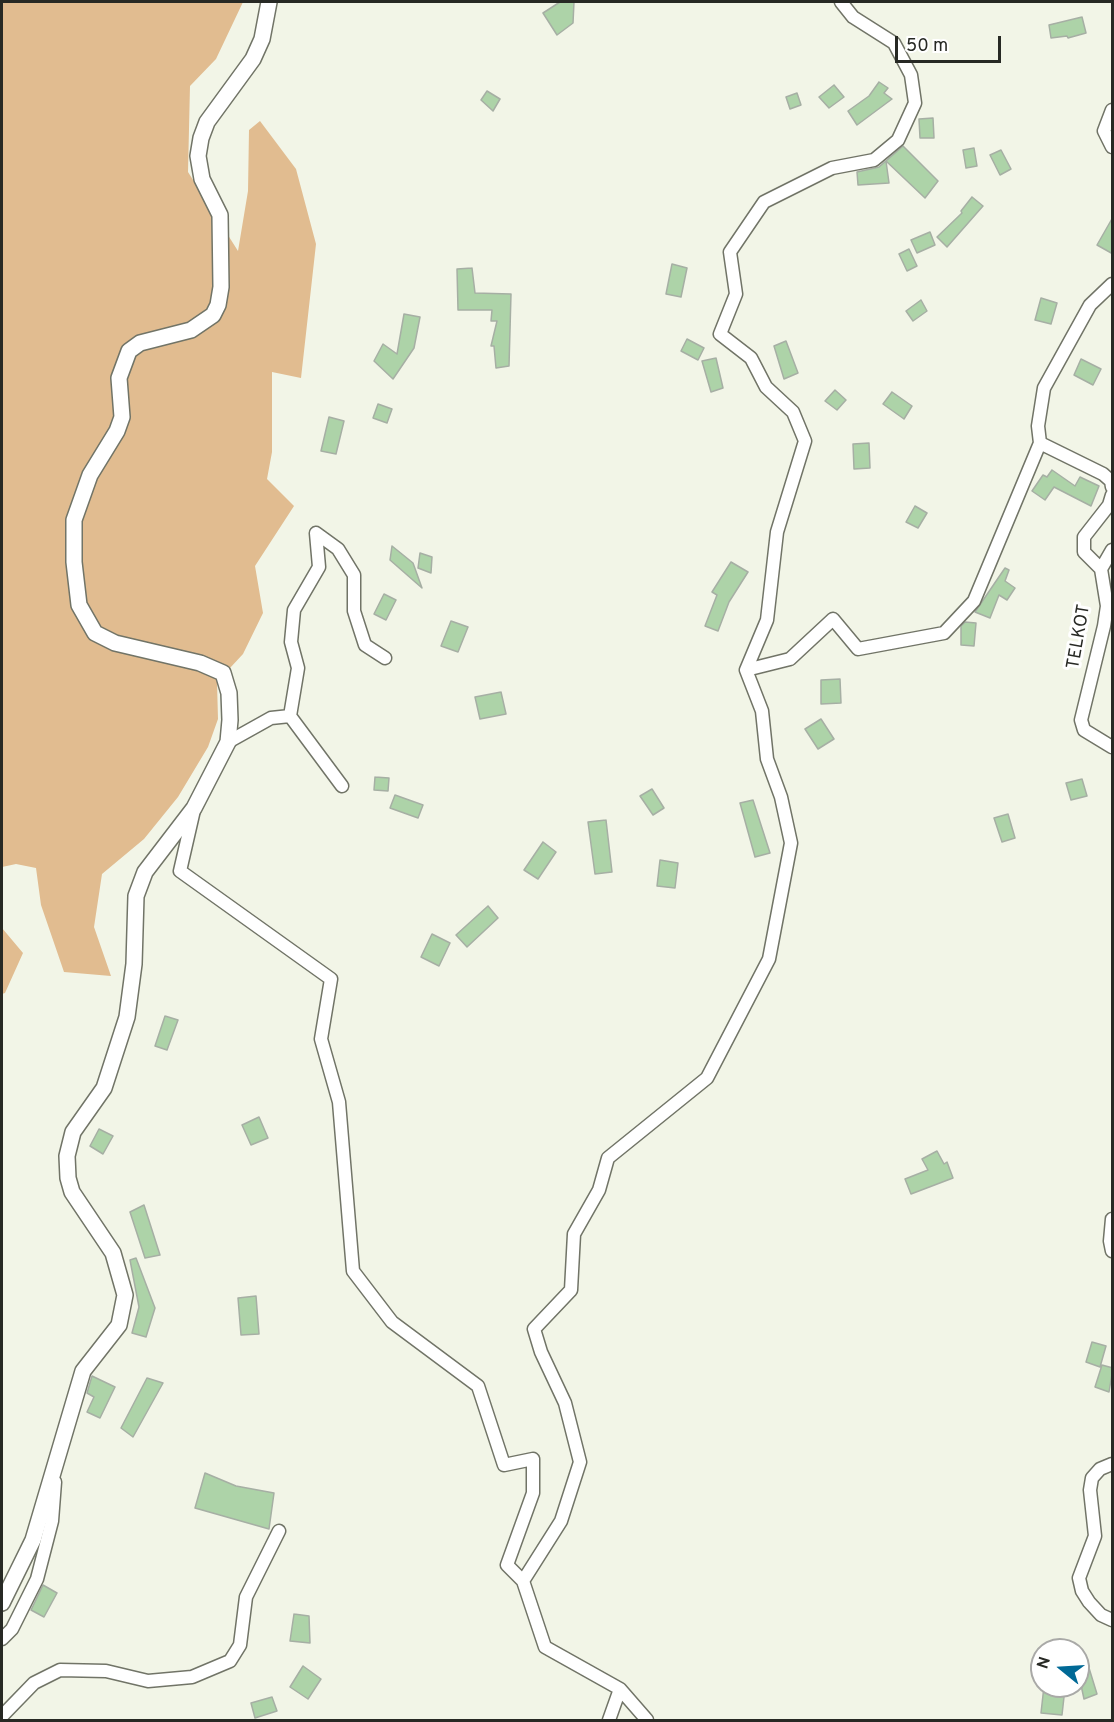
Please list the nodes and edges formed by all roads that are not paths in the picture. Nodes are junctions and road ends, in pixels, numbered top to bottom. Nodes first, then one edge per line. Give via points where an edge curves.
1 (268, 2) edge
2 (841, 2) edge
3 (1113, 110) edge
4 (1113, 147) edge
5 (1113, 284) edge
6 (1041, 443) junction
7 (1113, 487) edge
8 (1113, 495) edge
9 (1113, 550) edge
10 (1101, 569) junction
11 (386, 658) dead end
12 (746, 670) junction
13 (290, 716) junction
14 (228, 742) junction
15 (1113, 747) edge
16 (342, 786) dead end
17 (194, 808) junction
18 (1113, 1219) edge
19 (1113, 1251) edge
20 (57, 1458) junction
21 (1113, 1464) edge
22 (279, 1531) dead end
23 (523, 1581) junction
24 (2, 1603) edge
25 (1113, 1620) edge
26 (2, 1639) edge
27 (621, 1689) junction
28 (2, 1716) edge
29 (609, 1720) edge
30 (647, 1720) edge

1 - 14 street via 262,39 253,59 207,122 198,156 202,179 220,214 218,305 213,315 191,330 140,343 129,351 119,378 122,417 90,475 74,520 79,605 94,633 115,644 192,660 223,673 229,693
2 - 12 street via 853,17 894,43 911,75 915,103 898,140 874,160 832,168 764,202 730,252 736,294 720,334 751,358 766,387 793,412 805,441 777,532 767,620
3 - 4 street via 1104,131
5 - 6 street via 1090,305 1044,388 1038,426
6 - 7 street via 1103,474
6 - 12 street via 974,601 944,633 858,649 833,620 790,659
8 - 10 street, TELKOT via 1084,537 1084,552
9 - 10 street
10 - 15 street, TELKOT via 1107,606 1081,720 1084,730
11 - 13 street via 365,645 354,611 354,575 338,549 316,533 319,567 294,610 291,642 298,668
12 - 23 street via 762,711 767,759 781,797 791,843 769,959 707,1078 608,1158 598,1190 574,1233 571,1290 534,1329 565,1403 580,1462 561,1521
13 - 14 street via 271,718
13 - 16 street
14 - 17 street
17 - 20 street via 145,872 136,896 134,964 127,1017 104,1088 73,1132 67,1156 72,1192 113,1253 125,1295 119,1325 83,1371
17 - 23 street via 180,871 331,979 321,1039 339,1102 353,1271 392,1322 478,1386 504,1465 532,1459 533,1493 507,1565
18 - 19 street
20 - 24 street via 33,1540
20 - 26 street via 52,1521 37,1579 12,1629
21 - 25 street via 1100,1469 1092,1478 1095,1536 1078,1578 1089,1602 1101,1615
22 - 28 street via 246,1597 240,1645 230,1661 192,1677 148,1680 106,1671 60,1670 34,1683
23 - 27 street via 545,1647
27 - 29 street
27 - 30 street

